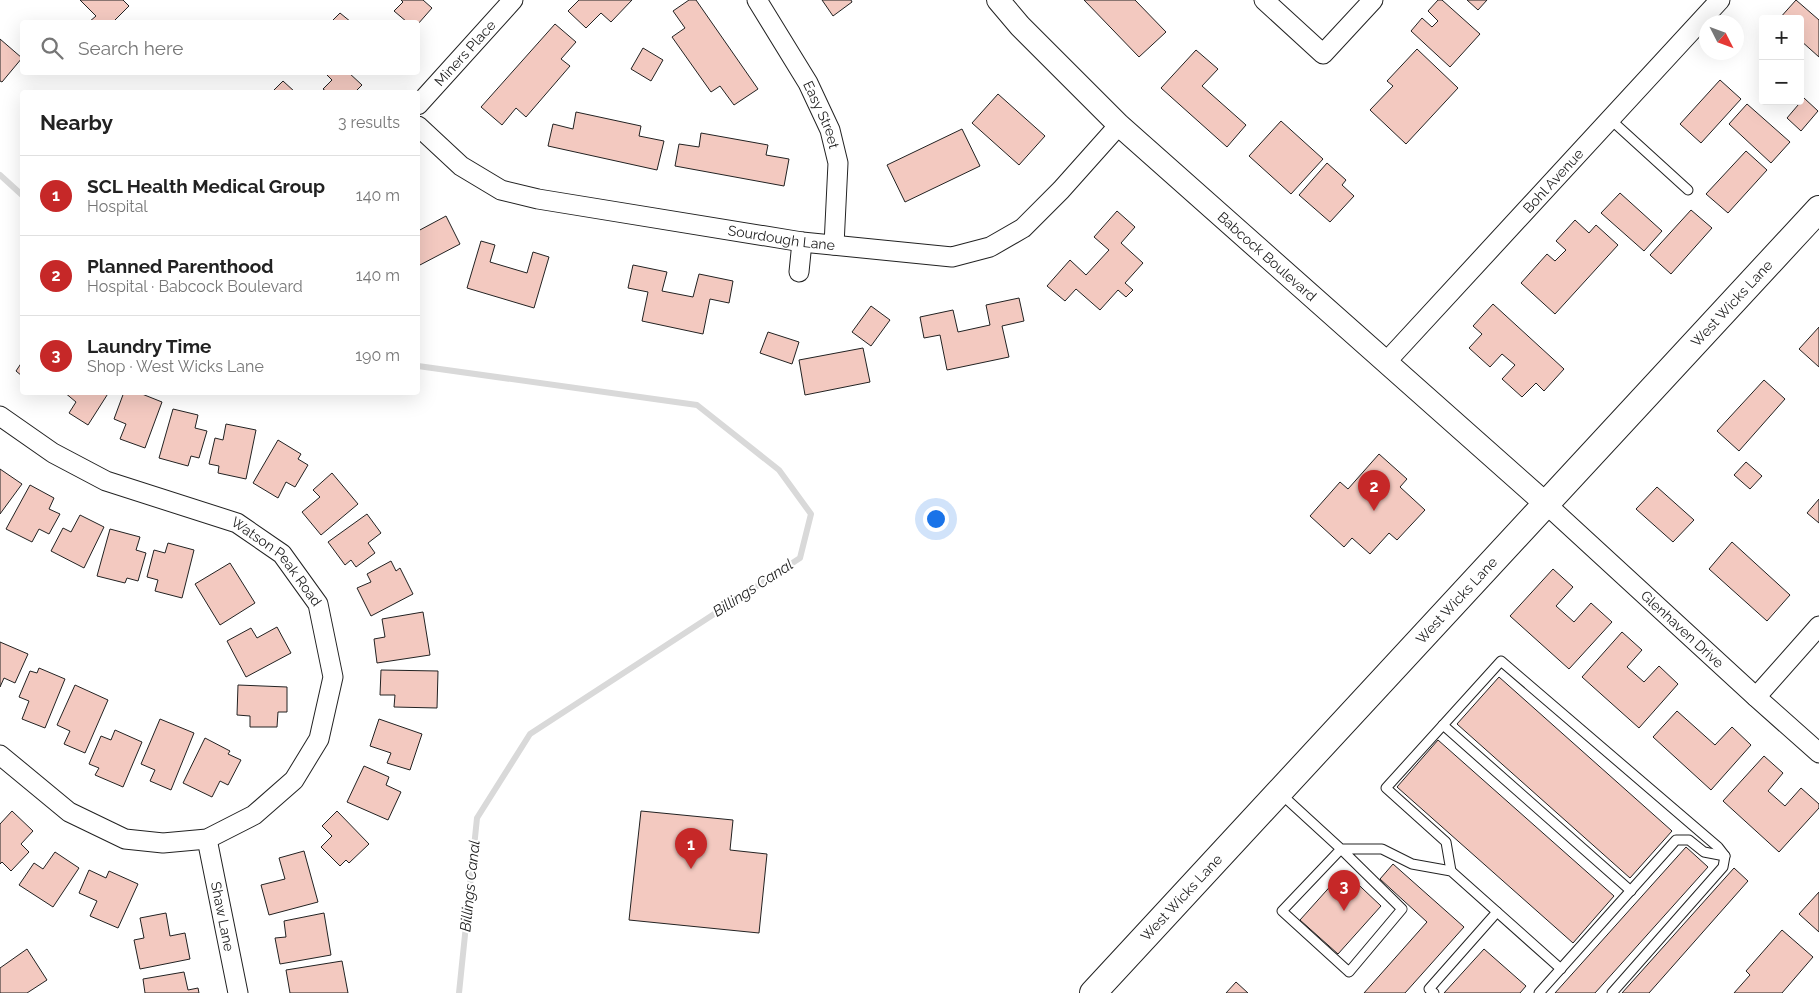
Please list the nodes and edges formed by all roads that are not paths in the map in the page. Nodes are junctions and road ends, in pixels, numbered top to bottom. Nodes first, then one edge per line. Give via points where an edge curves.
1 (513, 0) edge
2 (758, 0) edge
3 (998, 0) edge
4 (1264, 0) edge
5 (1374, 0) edge
6 (1720, 0) edge
7 (420, 103) edge
8 (1610, 119) junction
9 (1119, 125) junction
10 (420, 128) edge
11 (1688, 190) dead end
12 (1819, 209) edge
13 (802, 242) junction
14 (834, 246) junction
15 (799, 272) dead end
16 (1387, 361) junction
17 (0, 416) edge
18 (1546, 504) junction
19 (1819, 626) edge
20 (1756, 697) junction
21 (1444, 725) junction
22 (1819, 753) edge
23 (0, 755) edge
24 (1279, 792) junction
25 (207, 839) junction
26 (1341, 849) junction
27 (1725, 856) junction
28 (1451, 871) junction
29 (1630, 891) junction
30 (1497, 912) junction
31 (1561, 969) junction
32 (238, 993) edge
33 (1093, 993) edge
34 (1434, 993) edge
35 (1539, 993) edge
36 (1612, 993) edge

1 - 7 street, Miners Place
2 - 14 street, Easy Street via 808,84 830,130 838,163
3 - 9 street, Babcock Boulevard
4 - 5 street via 1324,54
6 - 8 street, Bohl Avenue
8 - 11 lane
8 - 16 street, Bohl Avenue
9 - 14 street, Sourdough Lane via 1062,190 1023,228 990,248 952,257
9 - 16 street, Babcock Boulevard
10 - 13 street, Sourdough Lane via 461,166 501,190 538,199
12 - 18 main road, West Wicks Lane
13 - 14 street, Sourdough Lane
13 - 15 street
16 - 18 street, Babcock Boulevard
17 - 25 street, Watson Peak Road via 53,453 106,481 237,523 282,554 318,604 333,677 319,739 294,780 254,815
18 - 20 street, Glenhaven Drive
18 - 24 main road, West Wicks Lane
19 - 20 street
20 - 22 street, Glenhaven Drive
21 - 27 lane via 1501,661
21 - 28 lane via 1386,788 1446,842
21 - 29 lane
23 - 25 street, Watson Peak Road via 69,812 125,840 163,843
24 - 26 lane
24 - 33 main road, West Wicks Lane
25 - 32 street, Shaw Lane
26 - 26 lane via 1282,911 1349,972 1402,909
26 - 28 lane via 1382,848 1412,864
27 - 29 lane via 1704,852 1689,840 1676,840
27 - 36 lane via 1723,867
28 - 30 lane
29 - 31 lane
30 - 31 lane
30 - 34 lane via 1429,989
31 - 35 lane

